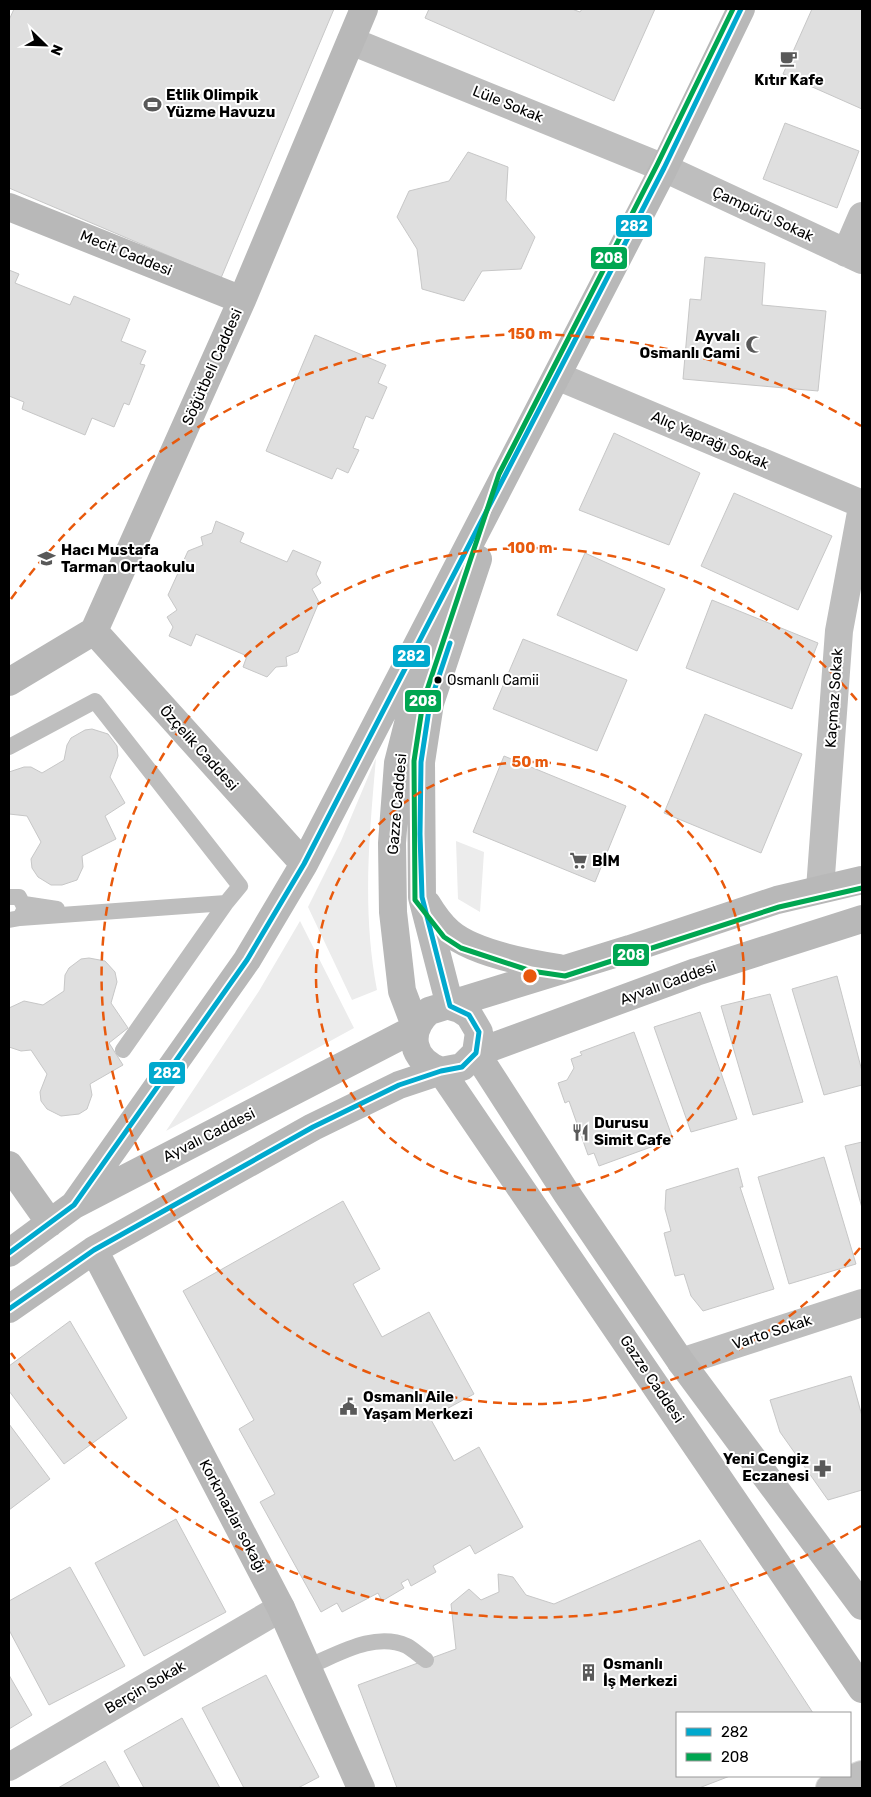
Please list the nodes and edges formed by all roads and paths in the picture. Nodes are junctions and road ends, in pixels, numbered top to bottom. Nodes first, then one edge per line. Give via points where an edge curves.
1 (364, 9) edge
2 (741, 9) edge
3 (351, 40) junction
4 (664, 168) junction
5 (9, 207) edge
6 (862, 216) edge
7 (854, 256) edge
8 (242, 300) junction
9 (557, 376) junction
10 (506, 477) junction
11 (862, 506) edge
12 (94, 631) junction
13 (9, 682) edge
14 (9, 747) edge
15 (304, 864) junction
16 (862, 880) edge
17 (820, 889) junction
18 (9, 897) edge
19 (422, 897) junction
20 (226, 902) junction
21 (18, 914) edge
22 (862, 919) edge
23 (565, 969) junction
24 (450, 1006) junction
25 (416, 1028) junction
26 (123, 1050) dead end
27 (476, 1053) junction
28 (441, 1071) junction
29 (9, 1165) edge
30 (74, 1205) junction
31 (50, 1223) junction
32 (94, 1250) junction
33 (9, 1254) edge
34 (862, 1303) edge
35 (9, 1309) edge
36 (681, 1362) junction
37 (862, 1606) edge
38 (281, 1608) junction
39 (426, 1660) dead end
40 (307, 1668) junction
41 (862, 1689) edge
42 (9, 1767) edge
43 (862, 1775) edge
44 (361, 1788) edge
45 (830, 1788) edge

1 - 3 main road, Söğütbeli Caddesi
2 - 4 main road, Gazze Caddesi
3 - 4 street, Lüle Sokak
3 - 8 main road, Söğütbeli Caddesi
4 - 7 street, Çampürü Sokak
4 - 9 main road, Gazze Caddesi
5 - 8 main road, Mecit Caddesi
6 - 7 street
8 - 12 main road, Söğütbeli Caddesi
9 - 10 main road, Gazze Caddesi
9 - 11 street, Alıç Yaprağı Sokak
10 - 15 main road, Gazze Caddesi
10 - 19 main road, Gazze Caddesi via 430,703 420,762
10 - 25 main road, Gazze Caddesi via 437,635 398,763 392,843 393,912 402,991
11 - 17 street, Kaçmaz Sokak via 839,631
12 - 13 main road
12 - 15 main road, Özçelik Caddesi
14 - 20 lane via 95,701 240,886
15 - 30 main road, Gazze Caddesi via 248,960
16 - 17 main road, Ayvalı Caddesi
17 - 23 main road, Ayvalı Caddesi
18 - 21 lane via 19,897
19 - 23 main road via 449,932 465,941 533,964
19 - 24 main road, Gazze Caddesi
20 - 21 lane via 84,913
20 - 26 lane
22 - 27 main road, Ayvalı Caddesi via 696,972
23 - 24 main road, Ayvalı Caddesi
24 - 25 main road, Ayvalı Caddesi via 429,1011
24 - 27 main road via 460,1008 476,1022 479,1032
25 - 28 main road via 417,1050 422,1060
25 - 30 main road, Ayvalı Caddesi
27 - 28 main road, Ayvalı Caddesi via 462,1068
27 - 36 main road
28 - 32 main road, Ayvalı Caddesi via 399,1085 313,1126
28 - 41 main road, Gazze Caddesi
29 - 31 main road
30 - 31 main road, Ayvalı Caddesi
31 - 33 main road, Ayvalı Caddesi
32 - 35 main road, Ayvalı Caddesi
32 - 38 main road, Korkmazlar sokağı
34 - 36 street, Varto Sokak
36 - 37 main road
38 - 40 main road, Korkmazlar sokağı
38 - 42 street, Berçin Sokak
39 - 40 lane via 408,1647 392,1641 364,1643
40 - 44 main road, Korkmazlar sokağı
43 - 45 street

